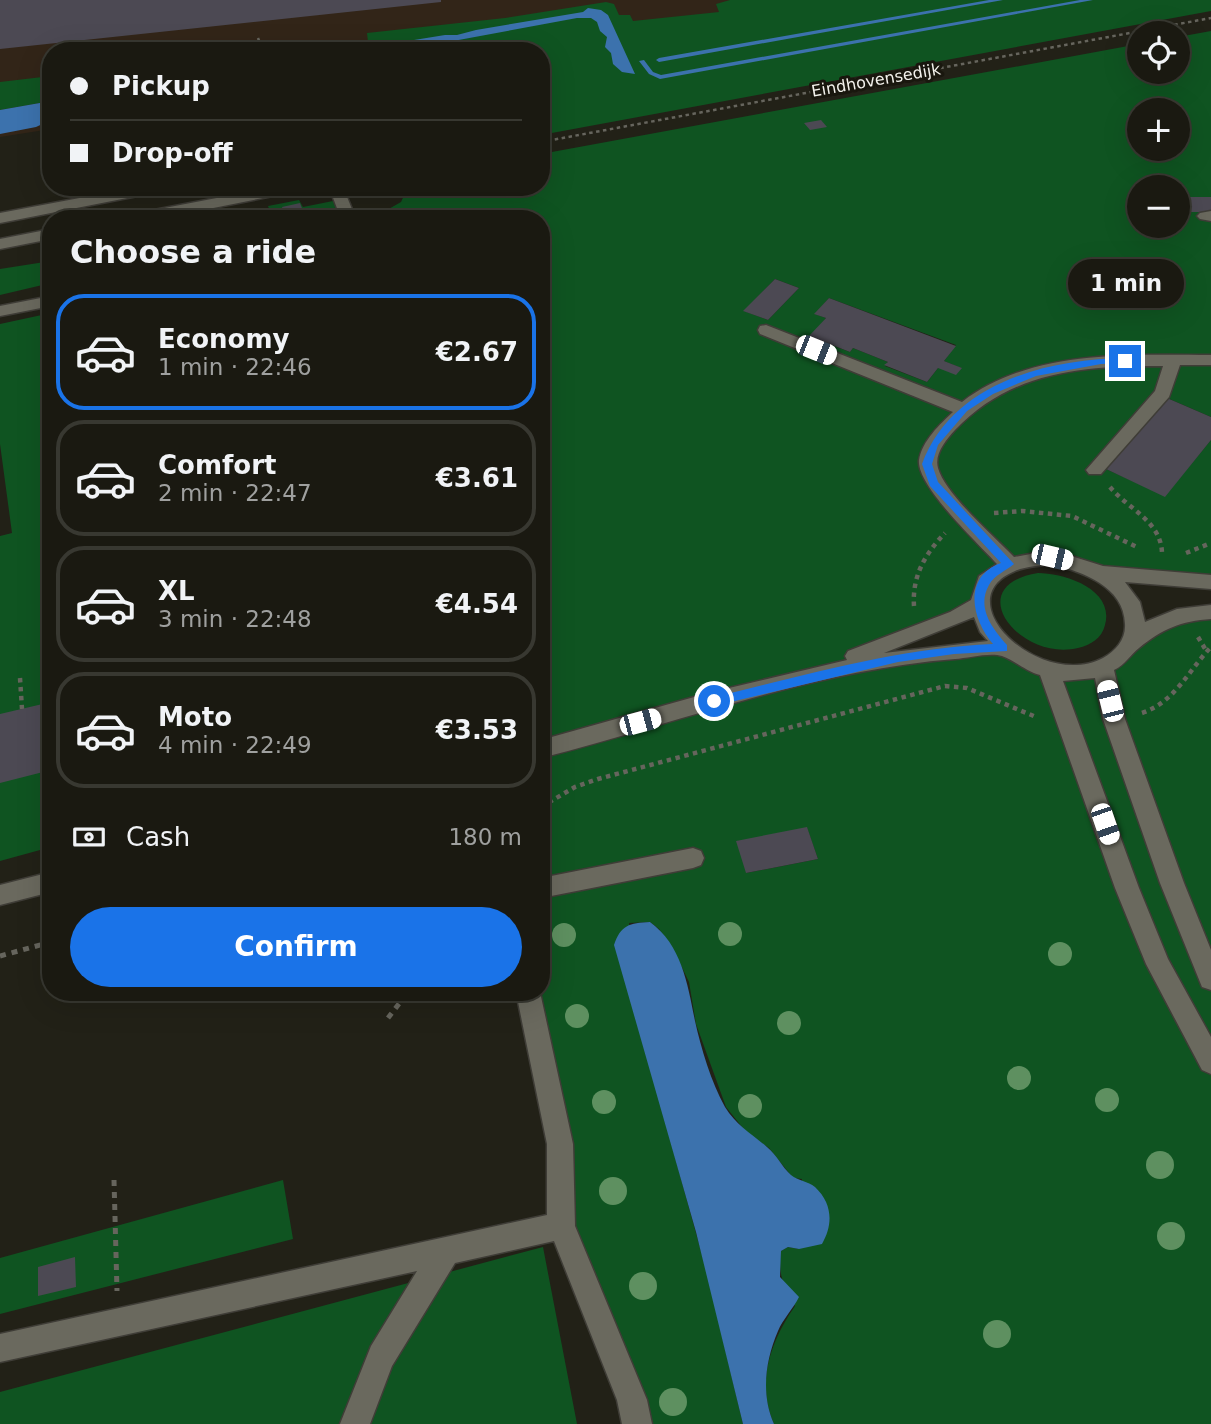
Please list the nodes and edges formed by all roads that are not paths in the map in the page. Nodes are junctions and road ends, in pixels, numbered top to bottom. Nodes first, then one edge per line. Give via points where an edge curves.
1 (116, 196) edge
2 (236, 196) edge
3 (42, 210) edge
4 (42, 210) edge
5 (173, 210) edge
6 (0, 218) edge
7 (42, 236) edge
8 (0, 244) edge
9 (42, 303) edge
10 (0, 311) edge
11 (766, 330) dead end
12 (1173, 360) junction
13 (1211, 360) edge
14 (963, 409) junction
15 (1095, 470) road end
16 (1009, 564) junction
17 (1098, 572) junction
18 (1211, 582) edge
19 (978, 605) junction
20 (1211, 612) edge
21 (1133, 642) junction
22 (1003, 648) junction
23 (1103, 666) junction
24 (1048, 668) junction
25 (764, 688) junction
26 (550, 747) edge
27 (693, 858) dead end
28 (42, 884) edge
29 (550, 886) edge
30 (0, 895) edge
31 (1211, 979) edge
32 (530, 1001) edge
33 (1211, 1062) edge
34 (561, 1226) junction
35 (447, 1251) junction
36 (0, 1348) edge
37 (355, 1424) edge
38 (637, 1424) edge

1 - 3 street
2 - 5 street
4 - 6 street
7 - 8 street
9 - 10 street
11 - 14 street
12 - 13 street
12 - 14 street via 1101,362 1033,373
12 - 15 street via 1163,393
14 - 16 street via 934,444 927,464 934,484
16 - 17 street via 1024,558 1052,557
16 - 19 street via 984,584
17 - 18 street
17 - 21 street via 1127,598 1137,621
19 - 22 street via 985,627
19 - 25 street via 891,643
20 - 21 street via 1180,613 1158,621
21 - 23 street via 1118,660
22 - 24 street via 1030,664
22 - 25 street via 898,658
23 - 24 street via 1062,672
23 - 31 street via 1114,719
24 - 33 street via 1158,964
25 - 26 street
27 - 29 street
28 - 30 street
32 - 34 street via 560,1144
34 - 35 street
34 - 38 street via 632,1400
35 - 36 street
35 - 37 street via 415,1297 362,1397

